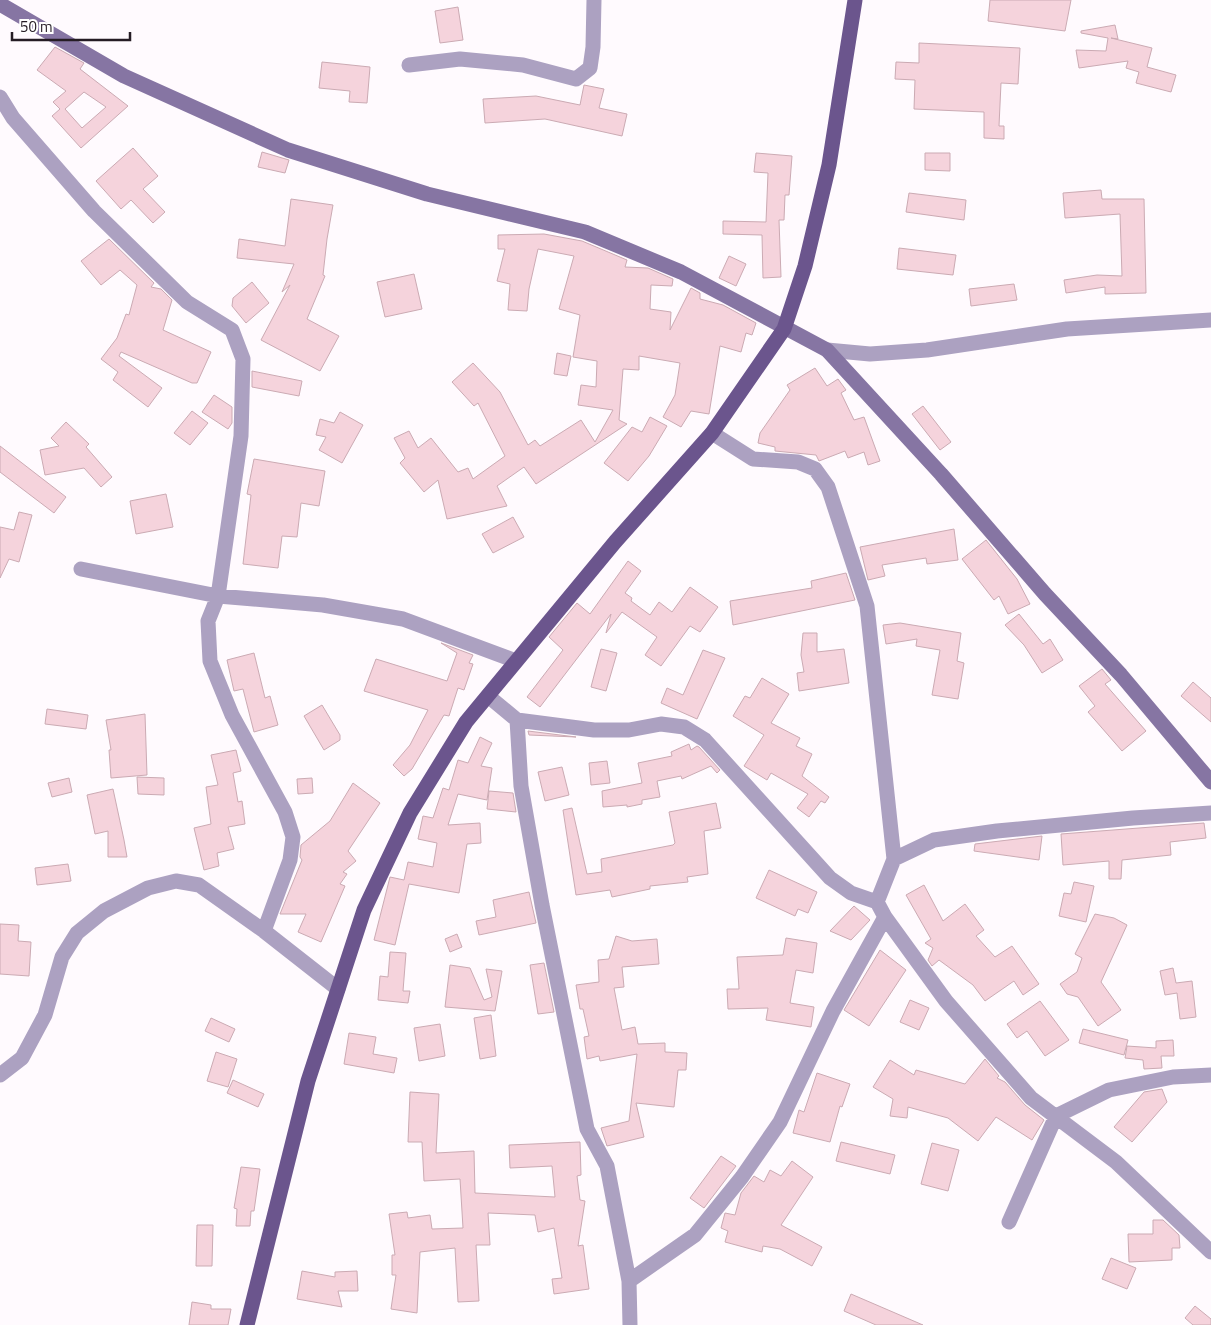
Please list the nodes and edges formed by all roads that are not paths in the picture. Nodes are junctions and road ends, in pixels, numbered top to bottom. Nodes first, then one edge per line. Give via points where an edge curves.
1 (594, 0) edge
2 (855, 0) edge
3 (0, 4) edge
4 (409, 65) dead end
5 (0, 97) edge
6 (1211, 320) edge
7 (784, 329) junction
8 (827, 350) junction
9 (712, 433) junction
10 (80, 569) dead end
11 (218, 596) junction
12 (516, 661) junction
13 (488, 696) junction
14 (518, 720) junction
15 (1211, 782) edge
16 (1211, 813) edge
17 (894, 859) junction
18 (878, 902) junction
19 (885, 917) junction
20 (264, 931) junction
21 (338, 989) junction
22 (0, 1075) edge
23 (1211, 1075) edge
24 (1056, 1116) junction
25 (1008, 1222) dead end
26 (1211, 1252) edge
27 (629, 1281) junction
28 (247, 1325) edge
29 (630, 1325) edge

1 - 4 street via 594,47 590,68 576,78 523,65 460,59
2 - 7 main road via 830,166 805,266
3 - 7 street via 124,76 288,150 427,194 585,232 681,272
5 - 11 street via 13,118 94,211 187,302 232,330 243,360 241,436
6 - 8 street via 1067,330 927,350 870,354
7 - 8 street
7 - 9 main road
8 - 15 street via 1121,675
9 - 12 main road via 615,542
9 - 17 street via 753,459 798,462 816,469 828,487 866,606
10 - 11 street
11 - 12 street via 323,605 403,620
11 - 20 street via 208,622 210,661 232,715 284,812 293,837 290,860
12 - 13 main road
13 - 14 street
13 - 21 main road via 466,722 410,812 364,910
14 - 18 street via 594,730 629,730 661,724 684,727 705,740 830,878 851,893
14 - 27 street via 521,786 542,904 587,1129 607,1166
16 - 17 street via 997,831 934,840
17 - 18 street
18 - 19 street
19 - 24 street via 946,1001 1031,1098
19 - 27 street via 833,1011 780,1122 764,1145 695,1235
20 - 21 street
20 - 22 street via 199,885 176,881 148,888 104,911 77,933 62,957 45,1015 22,1058
21 - 28 main road via 308,1081
23 - 24 street via 1173,1077 1109,1090
24 - 25 street
24 - 26 street via 1116,1162
27 - 29 street

